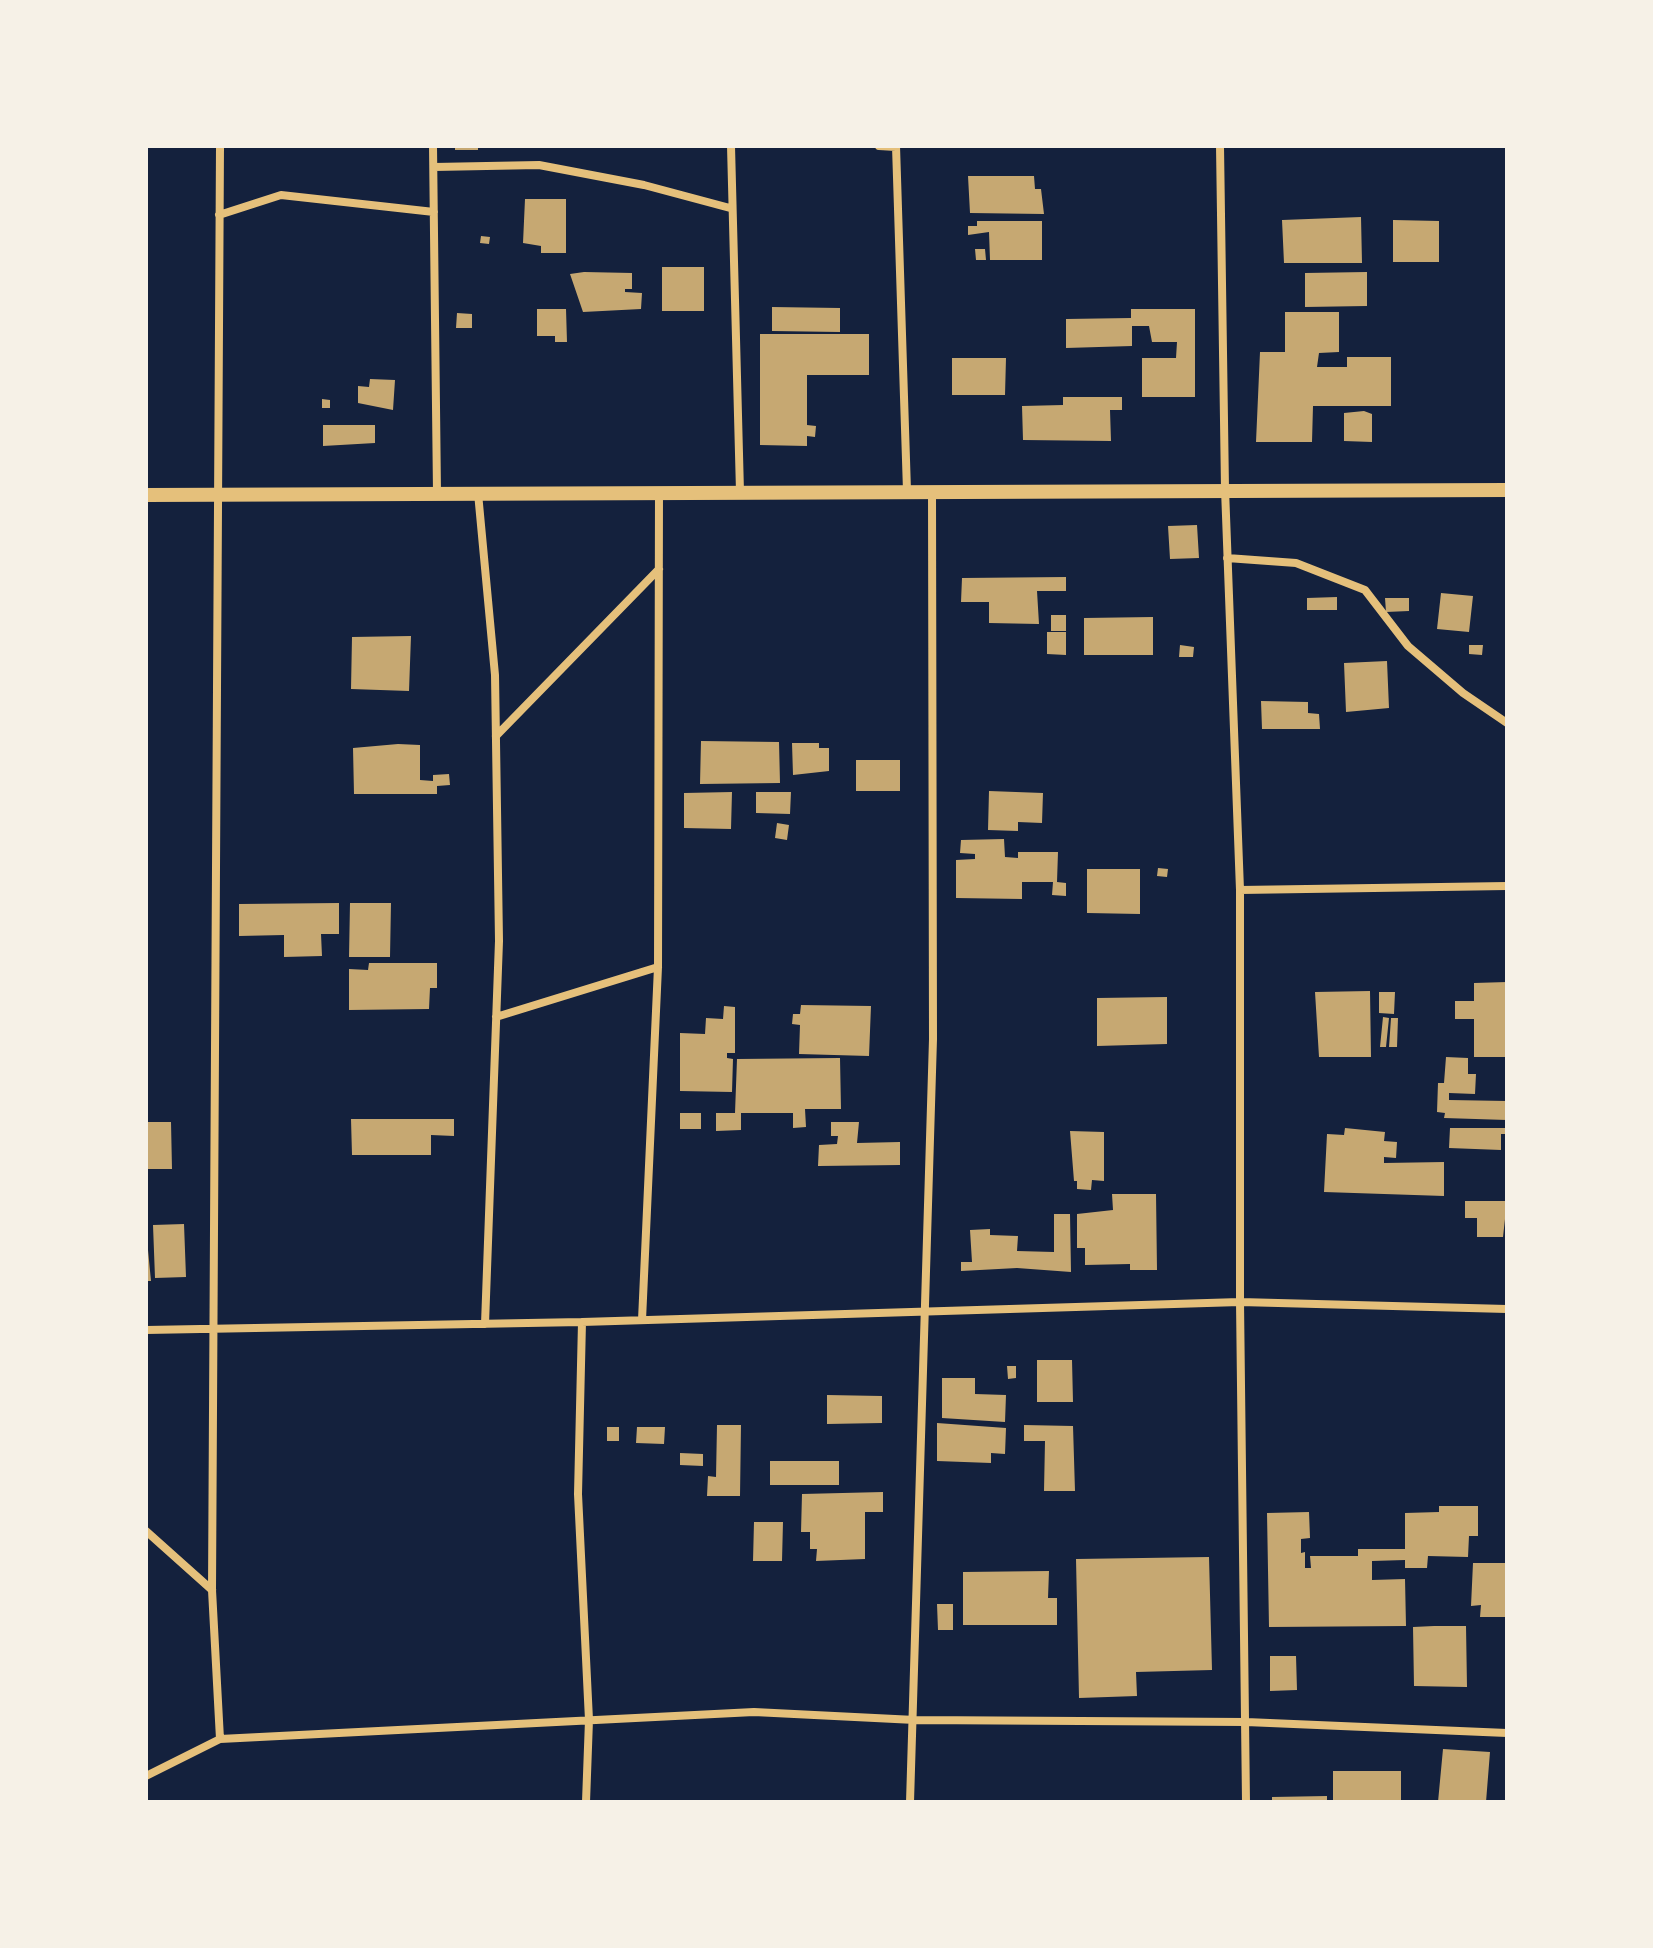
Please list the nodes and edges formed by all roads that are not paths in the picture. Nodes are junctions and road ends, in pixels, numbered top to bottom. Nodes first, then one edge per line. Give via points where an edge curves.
1 (220, 146) edge
2 (433, 146) edge
3 (731, 146) edge
4 (879, 146) edge
5 (1220, 146) edge
6 (896, 147) edge
7 (434, 167) junction
8 (730, 208) junction
9 (434, 212) junction
10 (219, 215) junction
11 (1225, 489) junction
12 (1507, 490) edge
13 (659, 491) junction
14 (907, 491) junction
15 (740, 492) junction
16 (932, 492) junction
17 (437, 493) junction
18 (478, 493) junction
19 (146, 495) edge
20 (215, 495) junction
21 (1227, 558) junction
22 (659, 569) junction
23 (1507, 723) edge
24 (496, 736) junction
25 (1507, 886) edge
26 (1240, 890) junction
27 (658, 967) junction
28 (496, 1017) junction
29 (1240, 1302) junction
30 (1507, 1309) edge
31 (925, 1313) junction
32 (642, 1320) junction
33 (582, 1322) junction
34 (485, 1324) junction
35 (146, 1330) edge
36 (215, 1331) junction
37 (146, 1531) edge
38 (212, 1590) junction
39 (589, 1720) junction
40 (915, 1720) junction
41 (1246, 1722) junction
42 (1507, 1733) edge
43 (220, 1739) junction
44 (146, 1776) edge
45 (586, 1802) edge
46 (910, 1802) edge
47 (1246, 1802) edge

1 - 10 street
2 - 7 street
3 - 8 street
4 - 6 street
5 - 11 street
6 - 14 street
7 - 8 street via 539,165
7 - 9 street
8 - 15 street
9 - 10 street via 281,195
9 - 17 street
10 - 20 street
11 - 12 street
11 - 16 street
11 - 21 street
13 - 15 street
13 - 18 street
13 - 22 street
14 - 15 street
14 - 16 street
16 - 31 street via 933,1039
17 - 18 street
17 - 20 street
18 - 24 street
19 - 20 street
20 - 36 street
21 - 23 street via 1296,563 1365,590 1408,646
21 - 26 street
22 - 24 street
22 - 27 street
24 - 28 street
25 - 26 street
26 - 29 street
27 - 28 street
27 - 32 street
28 - 34 street
29 - 30 street
29 - 31 street
29 - 41 street
31 - 32 street
31 - 40 street
32 - 33 street
33 - 34 street
33 - 39 street via 578,1494
34 - 36 street
35 - 36 street
36 - 38 street
37 - 38 street
38 - 43 street
39 - 40 street via 754,1712
39 - 43 street
39 - 45 street
40 - 41 street
40 - 46 street
41 - 42 street
41 - 47 street
43 - 44 street

